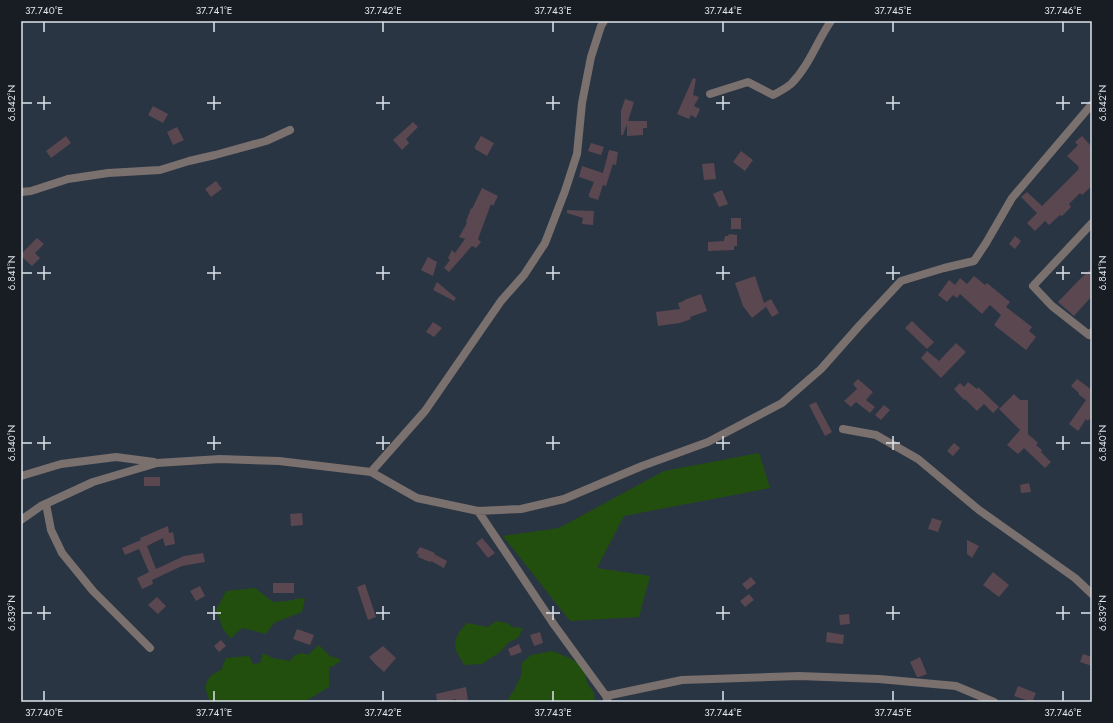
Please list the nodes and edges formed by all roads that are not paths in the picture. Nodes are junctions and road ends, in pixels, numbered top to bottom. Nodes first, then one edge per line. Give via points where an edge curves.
1 (604, 21) edge
2 (832, 21) edge
3 (710, 94) dead end
4 (1092, 104) edge
5 (290, 130) dead end
6 (21, 192) edge
7 (1092, 223) edge
8 (1092, 332) edge
9 (843, 429) dead end
10 (157, 463) junction
11 (371, 472) junction
12 (21, 476) edge
13 (46, 504) junction
14 (478, 511) junction
15 (21, 520) edge
16 (1092, 594) edge
17 (150, 648) dead end
18 (607, 699) edge
19 (994, 702) edge

1 - 11 street via 591,57 582,103 577,154 545,243 524,275 501,301 425,411
2 - 3 street via 802,71 790,85 773,95 748,82
4 - 14 street via 1012,198 974,261 901,281 821,369 782,403 708,442 564,499 521,509
5 - 6 street via 266,141 160,170 108,173 68,179
7 - 8 street via 1033,286 1052,306 1089,335
9 - 16 street via 876,435 918,459 979,510 1075,578
10 - 11 street via 220,459 279,461
10 - 12 street via 116,457 61,464
10 - 13 street via 93,482
11 - 14 street via 418,498
13 - 15 street
13 - 17 street via 51,530 62,553 93,591
14 - 18 street
18 - 19 street via 682,680 799,676 879,679 956,686

